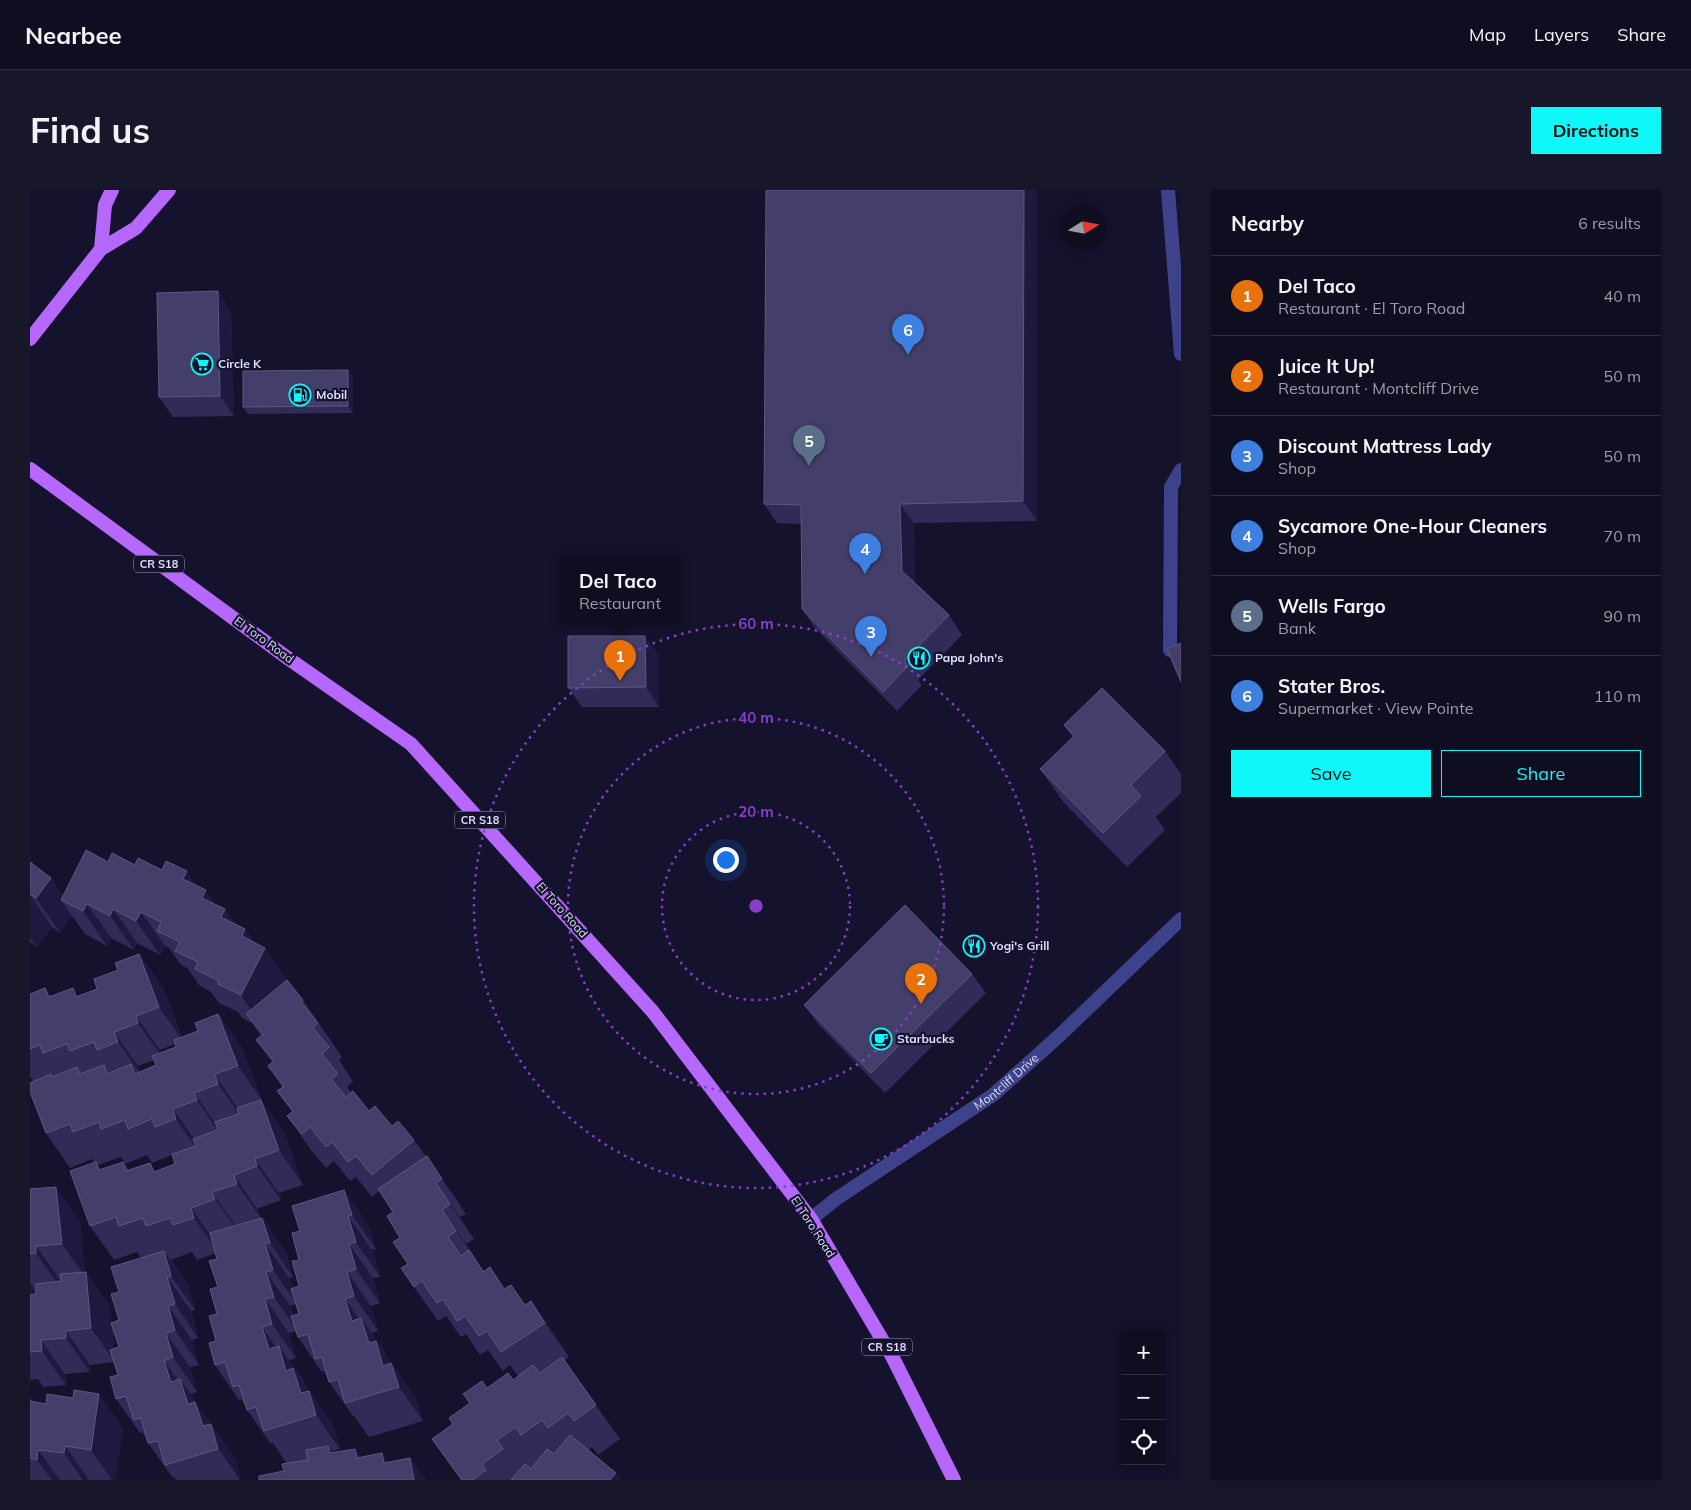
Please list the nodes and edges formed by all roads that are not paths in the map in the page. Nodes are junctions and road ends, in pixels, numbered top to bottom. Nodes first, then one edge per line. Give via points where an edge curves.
1 (112, 190) edge
2 (169, 190) edge
3 (1168, 190) edge
4 (101, 249) junction
5 (30, 339) edge
6 (1181, 354) edge
7 (30, 468) edge
8 (1181, 470) edge
9 (1170, 650) edge
10 (1181, 919) edge
11 (811, 1219) junction
12 (954, 1480) edge

1 - 4 main road via 105,205
2 - 4 main road via 136,228
3 - 6 street
4 - 5 main road
7 - 11 main road, El Toro Road / CR S18 via 289,659 411,744 653,1012
8 - 9 street via 1171,487
10 - 11 street, Montcliff Drive via 993,1095 836,1198
11 - 12 main road, El Toro Road / CR S18 via 893,1358

